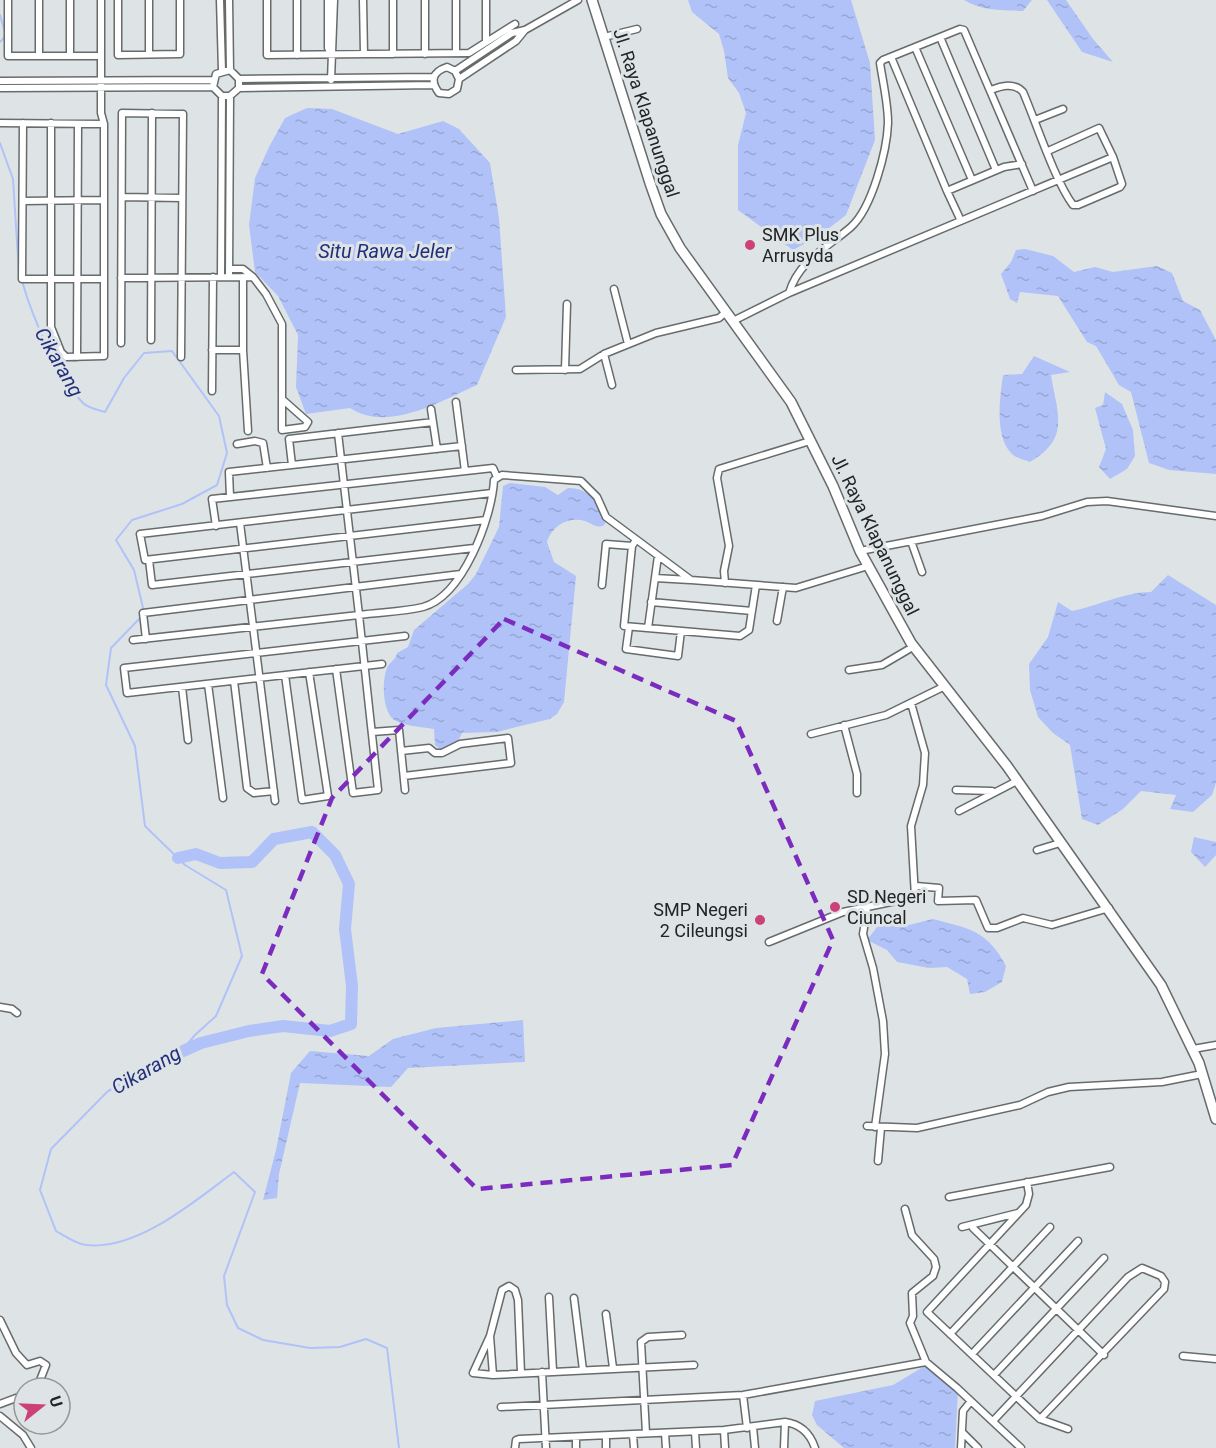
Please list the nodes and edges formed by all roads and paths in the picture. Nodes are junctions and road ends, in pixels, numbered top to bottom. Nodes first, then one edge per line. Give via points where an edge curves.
1 (8, 0) edge
2 (39, 0) edge
3 (70, 0) edge
4 (100, 0) edge
5 (118, 0) edge
6 (149, 0) edge
7 (180, 0) edge
8 (220, 0) edge
9 (229, 0) edge
10 (267, 0) edge
11 (297, 0) edge
12 (328, 0) edge
13 (334, 0) edge
14 (363, 0) edge
15 (393, 0) edge
16 (425, 0) edge
17 (456, 0) edge
18 (486, 0) edge
19 (578, 0) edge
20 (592, 0) edge
21 (515, 24) dead end
22 (637, 29) dead end
23 (525, 30) junction
24 (940, 37) junction
25 (604, 38) junction
26 (486, 42) junction
27 (915, 47) junction
28 (456, 53) junction
29 (149, 54) junction
30 (331, 54) junction
31 (364, 54) junction
32 (393, 54) junction
33 (425, 54) junction
34 (297, 55) junction
35 (39, 56) junction
36 (70, 56) junction
37 (101, 56) junction
38 (891, 57) junction
39 (230, 70) junction
40 (222, 71) junction
41 (455, 71) junction
42 (433, 77) junction
43 (331, 78) junction
44 (239, 79) junction
45 (459, 79) junction
46 (0, 81) edge
47 (213, 83) junction
48 (101, 84) junction
49 (433, 85) junction
50 (331, 87) junction
51 (0, 88) edge
52 (238, 88) junction
53 (991, 90) junction
54 (222, 96) junction
55 (230, 96) junction
56 (1063, 109) dead end
57 (153, 113) junction
58 (1035, 120) junction
59 (0, 123) edge
60 (23, 123) junction
61 (51, 123) junction
62 (78, 123) junction
63 (104, 124) junction
64 (1048, 151) junction
65 (1113, 157) junction
66 (1022, 164) junction
67 (996, 170) junction
68 (1060, 179) junction
69 (972, 180) junction
70 (221, 185) junction
71 (230, 185) junction
72 (947, 191) junction
73 (1033, 191) junction
74 (122, 197) junction
75 (152, 198) junction
76 (182, 198) junction
77 (104, 200) junction
78 (23, 201) junction
79 (51, 201) junction
80 (78, 201) junction
81 (961, 221) junction
82 (230, 254) junction
83 (221, 255) junction
84 (230, 269) junction
85 (213, 277) junction
86 (221, 277) junction
87 (229, 277) junction
88 (243, 277) junction
89 (253, 277) junction
90 (151, 278) junction
91 (182, 278) junction
92 (51, 279) junction
93 (77, 279) junction
94 (104, 279) junction
95 (121, 279) junction
96 (614, 289) dead end
97 (789, 293) junction
98 (567, 304) dead end
99 (726, 312) junction
100 (733, 321) junction
101 (151, 340) dead end
102 (121, 343) dead end
103 (628, 344) junction
104 (212, 350) junction
105 (243, 350) junction
106 (604, 354) junction
107 (77, 357) junction
108 (181, 357) dead end
109 (516, 370) dead end
110 (565, 370) junction
111 (612, 385) dead end
112 (212, 391) dead end
113 (282, 399) junction
114 (456, 402) dead end
115 (431, 409) dead end
116 (433, 422) junction
117 (248, 432) dead end
118 (338, 433) junction
119 (810, 441) junction
120 (237, 444) dead end
121 (462, 446) junction
122 (437, 449) junction
123 (341, 459) junction
124 (292, 465) junction
125 (267, 468) junction
126 (465, 471) junction
127 (497, 477) junction
128 (344, 486) junction
129 (492, 493) junction
130 (230, 497) junction
131 (347, 512) junction
132 (1216, 516) edge
133 (486, 520) junction
134 (240, 523) junction
135 (216, 526) junction
136 (350, 537) junction
137 (911, 541) junction
138 (634, 543) junction
139 (474, 548) junction
140 (243, 549) junction
141 (860, 551) junction
142 (658, 556) junction
143 (149, 560) junction
144 (353, 562) junction
145 (868, 566) junction
146 (922, 572) dead end
147 (246, 574) junction
148 (461, 574) junction
149 (654, 578) junction
150 (691, 580) junction
151 (725, 583) junction
152 (602, 585) dead end
153 (756, 585) junction
154 (356, 587) junction
155 (783, 588) junction
156 (249, 600) junction
157 (651, 602) junction
158 (752, 611) junction
159 (359, 615) junction
160 (777, 621) dead end
161 (253, 627) junction
162 (629, 627) junction
163 (648, 628) junction
164 (681, 631) junction
165 (405, 636) dead end
166 (146, 639) junction
167 (133, 640) dead end
168 (362, 640) junction
169 (911, 643) junction
170 (256, 653) junction
171 (382, 664) dead end
172 (364, 666) junction
173 (336, 669) junction
174 (849, 670) dead end
175 (309, 672) junction
176 (285, 675) junction
177 (259, 678) junction
178 (234, 681) junction
179 (208, 684) junction
180 (182, 687) junction
181 (943, 687) junction
182 (910, 703) junction
183 (844, 725) junction
184 (372, 732) junction
185 (811, 734) dead end
186 (188, 740) dead end
187 (401, 751) junction
188 (404, 776) junction
189 (1017, 781) junction
190 (274, 790) junction
191 (405, 790) dead end
192 (956, 790) dead end
193 (993, 792) junction
194 (857, 793) dead end
195 (223, 798) dead end
196 (275, 801) dead end
197 (959, 811) dead end
198 (1060, 843) junction
199 (1038, 850) dead end
200 (916, 886) junction
201 (1109, 908) junction
202 (867, 909) junction
203 (770, 942) dead end
204 (0, 1007) edge
205 (17, 1013) dead end
206 (1216, 1045) edge
207 (1193, 1049) junction
208 (1202, 1074) junction
209 (1216, 1119) edge
210 (867, 1126) dead end
211 (878, 1127) junction
212 (878, 1161) dead end
213 (1110, 1167) dead end
214 (1027, 1182) junction
215 (949, 1197) dead end
216 (905, 1209) dead end
217 (1019, 1213) junction
218 (962, 1227) dead end
219 (1050, 1227) dead end
220 (973, 1228) dead end
221 (1078, 1241) dead end
222 (991, 1245) junction
223 (1104, 1258) dead end
224 (1013, 1264) junction
225 (1035, 1286) junction
226 (549, 1297) dead end
227 (574, 1298) dead end
228 (1056, 1307) junction
229 (606, 1314) dead end
230 (0, 1320) edge
231 (1079, 1331) junction
232 (950, 1334) junction
233 (682, 1335) dead end
234 (490, 1336) junction
235 (972, 1354) junction
236 (1104, 1355) junction
237 (1183, 1356) dead end
238 (1216, 1359) edge
239 (926, 1362) junction
240 (694, 1365) dead end
241 (613, 1368) junction
242 (643, 1368) junction
243 (583, 1370) junction
244 (553, 1371) junction
245 (542, 1372) junction
246 (521, 1373) junction
247 (493, 1375) junction
248 (994, 1375) junction
249 (42, 1376) edge
250 (743, 1395) junction
251 (1016, 1396) junction
252 (645, 1400) junction
253 (971, 1401) junction
254 (544, 1405) junction
255 (501, 1407) dead end
256 (0, 1416) edge
257 (1040, 1419) junction
258 (993, 1421) junction
259 (784, 1422) junction
260 (750, 1427) junction
261 (1068, 1429) dead end
262 (724, 1430) junction
263 (695, 1432) junction
264 (962, 1432) junction
265 (646, 1433) junction
266 (665, 1433) junction
267 (633, 1435) junction
268 (606, 1436) junction
269 (576, 1437) junction
270 (546, 1438) junction
271 (31, 1448) edge
272 (515, 1448) edge
273 (546, 1448) edge
274 (576, 1448) edge
275 (606, 1448) edge
276 (634, 1448) edge
277 (666, 1448) edge
278 (696, 1448) edge
279 (724, 1448) edge
280 (755, 1448) edge
281 (784, 1448) edge
282 (815, 1448) edge
283 (961, 1448) edge
284 (978, 1448) edge
285 (1021, 1448) edge

1 - 35 street via 8,56
2 - 35 street
3 - 36 street
4 - 37 street
5 - 29 street via 118,55
6 - 29 street
7 - 29 street via 180,54
8 - 40 street
9 - 39 street
10 - 34 street via 267,55
11 - 34 street
12 - 30 street
13 - 30 street
14 - 31 street
15 - 32 street
16 - 33 street
17 - 28 street
18 - 26 street
19 - 23 street
20 - 25 street, Jl. Raya Klapanunggal
21 - 26 street
22 - 25 street
23 - 41 street via 512,33
23 - 45 street via 516,41
24 - 27 street
24 - 53 street via 964,30
24 - 67 street
25 - 99 street, Jl. Raya Klapanunggal via 662,214 680,248
26 - 28 street via 469,53
27 - 38 street
27 - 69 street
28 - 33 street
30 - 31 street
30 - 34 street
30 - 43 street
31 - 32 street
32 - 33 street
35 - 36 street
36 - 37 street
37 - 48 street
38 - 72 street
38 - 97 street via 880,63 887,134 865,209 851,227 801,268
39 - 40 street
39 - 44 street
40 - 47 street
41 - 42 street via 438,70
41 - 45 street
42 - 43 street
42 - 49 street
43 - 44 street
43 - 50 street
44 - 52 street
45 - 49 street via 457,89 449,94 439,93
46 - 48 street
47 - 48 street
47 - 54 street
48 - 51 street
48 - 63 street
49 - 50 street
50 - 52 street
52 - 55 street
53 - 58 street via 1007,85 1019,87
53 - 66 street
54 - 55 street
54 - 70 street
55 - 71 street
56 - 58 street
57 - 74 street via 122,113
57 - 75 street
57 - 76 street via 183,114
58 - 64 street
59 - 60 street
60 - 61 street
60 - 78 street
61 - 62 street
61 - 79 street
62 - 63 street
62 - 80 street
63 - 77 street
64 - 65 street via 1099,128
64 - 68 street
65 - 68 street
65 - 68 street via 1122,180 1120,187 1078,205 1071,202
66 - 67 street
66 - 73 street
67 - 69 street
68 - 73 street
69 - 72 street
70 - 71 street
70 - 83 street
71 - 82 street
72 - 81 street
73 - 81 street
74 - 75 street
74 - 95 street
75 - 76 street
75 - 90 street
76 - 91 street
77 - 80 street
77 - 94 street
78 - 79 street
78 - 92 street via 22,279
79 - 80 street
79 - 92 street
80 - 93 street
81 - 97 street
82 - 83 street
82 - 84 street
83 - 86 street
84 - 87 street
84 - 89 street via 243,269
85 - 86 street
85 - 91 street
85 - 104 street
86 - 87 street
87 - 88 street
88 - 89 street
88 - 105 street
89 - 113 street via 282,324
90 - 91 street
90 - 95 street
90 - 101 street
91 - 108 street
92 - 93 street
92 - 107 street via 51,327 61,352 66,357
93 - 94 street
93 - 107 street
94 - 107 street via 104,356
95 - 102 street
96 - 103 street
97 - 100 street
98 - 110 street
99 - 100 street, Jl. Raya Klapanunggal
99 - 103 street via 719,318
100 - 119 street, Jl. Raya Klapanunggal via 791,402
103 - 106 street
104 - 105 street
104 - 112 street
105 - 117 street
106 - 110 street via 585,368
106 - 111 street
109 - 110 street
113 - 113 street via 282,430 305,427 308,422
114 - 121 street
115 - 116 street
116 - 118 street
116 - 122 street
118 - 123 street
118 - 124 street via 289,439
119 - 141 street, Jl. Raya Klapanunggal
119 - 151 street via 719,469 717,478 729,546
120 - 125 street via 262,443
121 - 122 street
121 - 126 street
122 - 123 street
123 - 124 street
123 - 128 street
124 - 125 street
125 - 130 street via 229,472
126 - 127 street via 493,468
126 - 128 street
127 - 129 street
127 - 138 street via 581,482 597,497 606,517
128 - 130 street
128 - 131 street
129 - 131 street
129 - 133 street
130 - 135 street via 212,499
131 - 134 street
131 - 136 street
132 - 137 street via 1107,501 1087,502 1042,516
133 - 136 street
133 - 139 street
134 - 135 street
134 - 140 street
135 - 143 street via 140,534 142,556
136 - 140 street
136 - 144 street
137 - 141 street
137 - 146 street
138 - 142 street
138 - 152 street via 606,544
138 - 162 street via 624,610 624,626
139 - 144 street
139 - 148 street
140 - 143 street
140 - 147 street
141 - 145 street, Jl. Raya Klapanunggal
142 - 149 street
142 - 150 street
143 - 147 street via 152,585
144 - 147 street
144 - 154 street
145 - 155 street via 796,588
145 - 169 street, Jl. Raya Klapanunggal
147 - 156 street
148 - 154 street
148 - 159 street via 444,594 423,607
149 - 150 street
149 - 157 street
150 - 151 street
151 - 153 street
153 - 155 street
153 - 158 street
154 - 156 street
154 - 159 street
155 - 160 street
156 - 161 street
156 - 166 street via 143,613
157 - 158 street
157 - 163 street
158 - 164 street via 750,630 740,636
159 - 161 street
159 - 168 street
161 - 166 street
161 - 170 street
162 - 163 street
162 - 164 street via 626,649 678,656
163 - 164 street
165 - 168 street
166 - 167 street
168 - 170 street
168 - 172 street
169 - 174 street via 911,648 882,665
169 - 181 street, Jl. Raya Klapanunggal
170 - 177 street
170 - 180 street via 124,668 127,693
171 - 172 street
172 - 173 street
172 - 184 street
173 - 175 street
173 - 184 street via 353,793 378,790
175 - 176 street
175 - 176 street via 328,796 302,800
176 - 177 street
177 - 178 street
177 - 190 street
178 - 179 street
178 - 190 street via 247,788 254,793
179 - 180 street
179 - 195 street
180 - 186 street
181 - 182 street
181 - 189 street, Jl. Raya Klapanunggal
182 - 183 street via 886,715
182 - 200 street via 925,753 923,785 911,826
183 - 185 street
183 - 194 street via 856,768
184 - 187 street via 399,730
187 - 188 street
187 - 188 street via 429,748 442,753 460,744 508,738 512,763
188 - 191 street
189 - 193 street
189 - 198 street, Jl. Raya Klapanunggal
190 - 196 street
192 - 193 street
193 - 197 street
198 - 199 street
198 - 201 street, Jl. Raya Klapanunggal
200 - 201 street via 939,888 938,901 976,900 988,928 1023,918 1052,925
200 - 202 street via 913,898
201 - 207 street, Jl. Raya Klapanunggal via 1161,985
202 - 203 street via 843,912
202 - 211 street via 863,934 877,989 885,1054
204 - 205 street
206 - 207 street
207 - 208 street, Jl. Raya Klapanunggal
208 - 209 street, Jl. Raya Klapanunggal
208 - 211 street via 1162,1082 1069,1087 1020,1105 917,1128
210 - 211 street
211 - 212 street
213 - 214 street
214 - 215 street
214 - 217 street via 1028,1201
216 - 239 street via 912,1235 936,1267 933,1276 912,1293 910,1323
217 - 218 street
217 - 222 street
219 - 224 street
220 - 222 street
221 - 225 street
222 - 224 street
222 - 232 street via 927,1312
223 - 228 street
224 - 225 street
224 - 232 street
225 - 228 street
225 - 235 street
226 - 244 street
227 - 243 street
228 - 231 street
228 - 248 street
229 - 241 street
230 - 249 street via 20,1360 31,1365 43,1360 46,1365
231 - 236 street
231 - 236 street via 1136,1270 1149,1269 1161,1276 1164,1289
231 - 251 street
232 - 235 street
233 - 242 street via 642,1339
234 - 246 street via 502,1290 512,1287 518,1300
234 - 247 street
234 - 247 street via 472,1373
235 - 248 street
236 - 257 street
237 - 238 street
239 - 250 street
239 - 253 street
240 - 242 street
241 - 242 street
241 - 243 street
242 - 252 street
243 - 244 street
244 - 245 street
245 - 246 street
245 - 254 street
246 - 247 street
248 - 251 street
250 - 252 street
250 - 260 street
251 - 257 street
251 - 258 street
252 - 254 street
252 - 265 street
253 - 258 street
253 - 264 street via 963,1411
254 - 255 street
254 - 270 street
256 - 271 street via 23,1435
257 - 261 street
258 - 285 street
259 - 260 street
259 - 281 street
259 - 282 street via 804,1429
260 - 262 street
260 - 280 street
262 - 263 street
262 - 279 street
263 - 266 street
263 - 278 street
264 - 283 street
264 - 284 street
265 - 266 street
265 - 267 street
266 - 277 street
267 - 268 street
267 - 276 street
268 - 269 street
268 - 275 street
269 - 270 street
269 - 274 street
270 - 272 street via 519,1439
270 - 273 street

